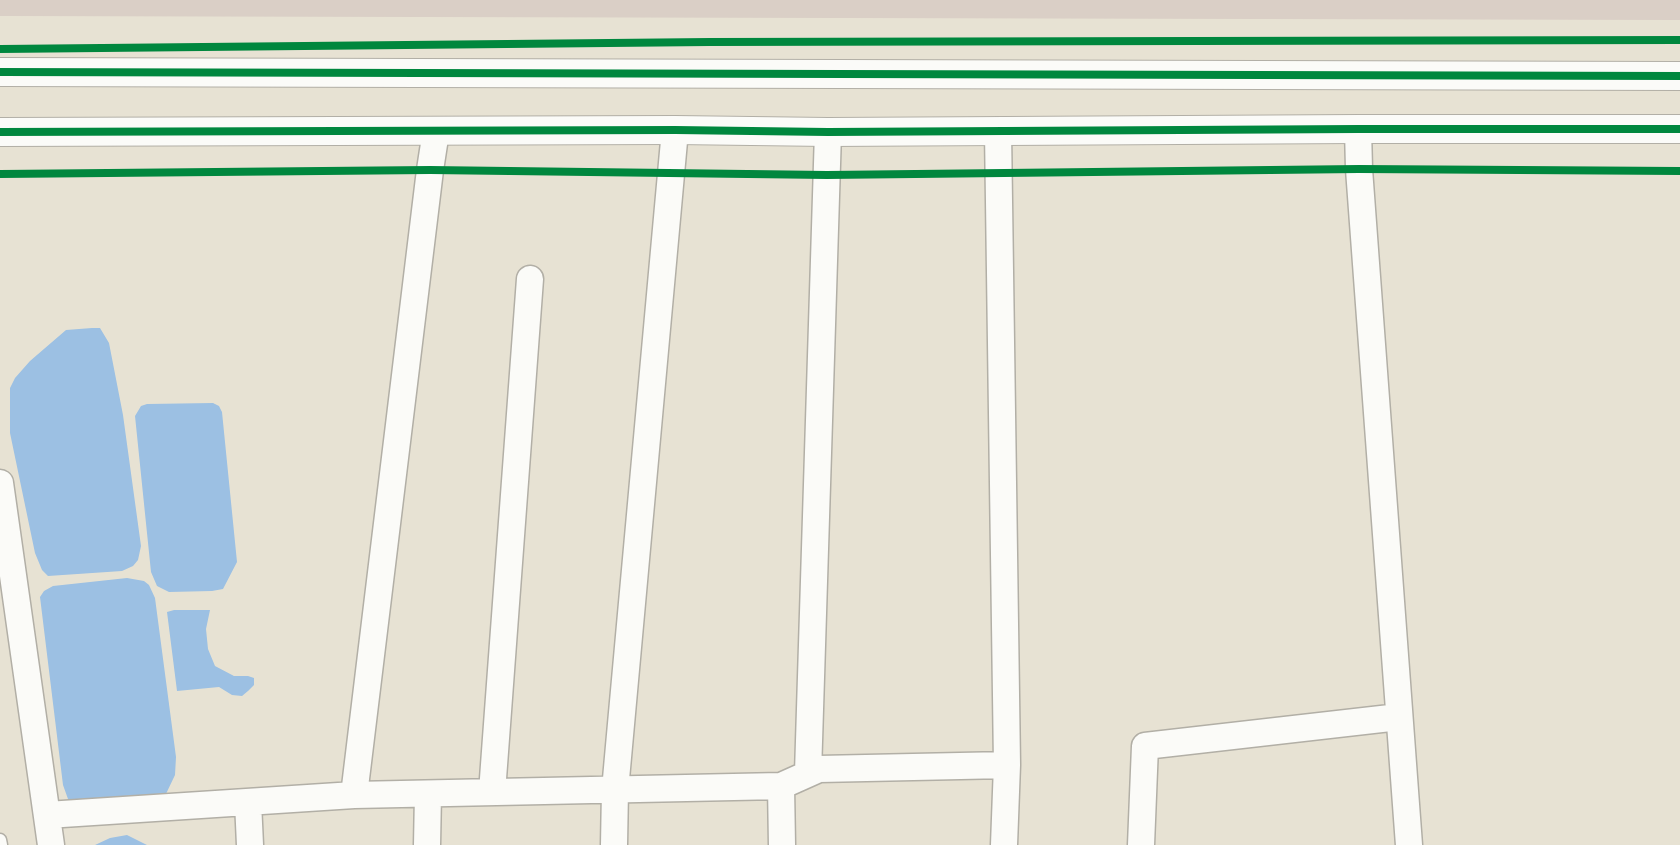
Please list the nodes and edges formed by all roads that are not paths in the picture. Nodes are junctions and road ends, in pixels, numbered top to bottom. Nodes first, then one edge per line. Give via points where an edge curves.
1 (0, 72) edge
2 (1680, 76) edge
3 (1358, 129) junction
4 (1680, 129) edge
5 (675, 130) junction
6 (436, 131) junction
7 (998, 131) junction
8 (0, 132) edge
9 (828, 132) junction
10 (530, 279) dead end
11 (0, 483) edge
12 (1399, 717) junction
13 (1008, 765) junction
14 (808, 773) junction
15 (781, 786) junction
16 (614, 790) junction
17 (492, 792) junction
18 (428, 794) junction
19 (354, 795) junction
20 (248, 802) junction
21 (47, 815) junction
22 (0, 840) edge
23 (1, 845) edge
24 (51, 845) edge
25 (250, 845) edge
26 (427, 845) edge
27 (614, 845) edge
28 (782, 845) edge
29 (1004, 845) edge
30 (1141, 845) edge
31 (1409, 845) edge

1 - 2 highway
3 - 4 highway
3 - 7 highway
3 - 12 street
5 - 6 highway
5 - 9 highway
5 - 16 street
6 - 8 highway
6 - 19 street
7 - 9 highway
7 - 13 street
9 - 14 street
10 - 17 street
11 - 21 street
12 - 30 street via 1145,746
12 - 31 street
13 - 14 street via 819,769
13 - 29 street
14 - 15 street
15 - 16 street
15 - 28 street
16 - 17 street
16 - 27 street
17 - 18 street
18 - 19 street
18 - 26 street
19 - 20 street
20 - 21 street
20 - 25 street
21 - 24 street
22 - 23 lane

